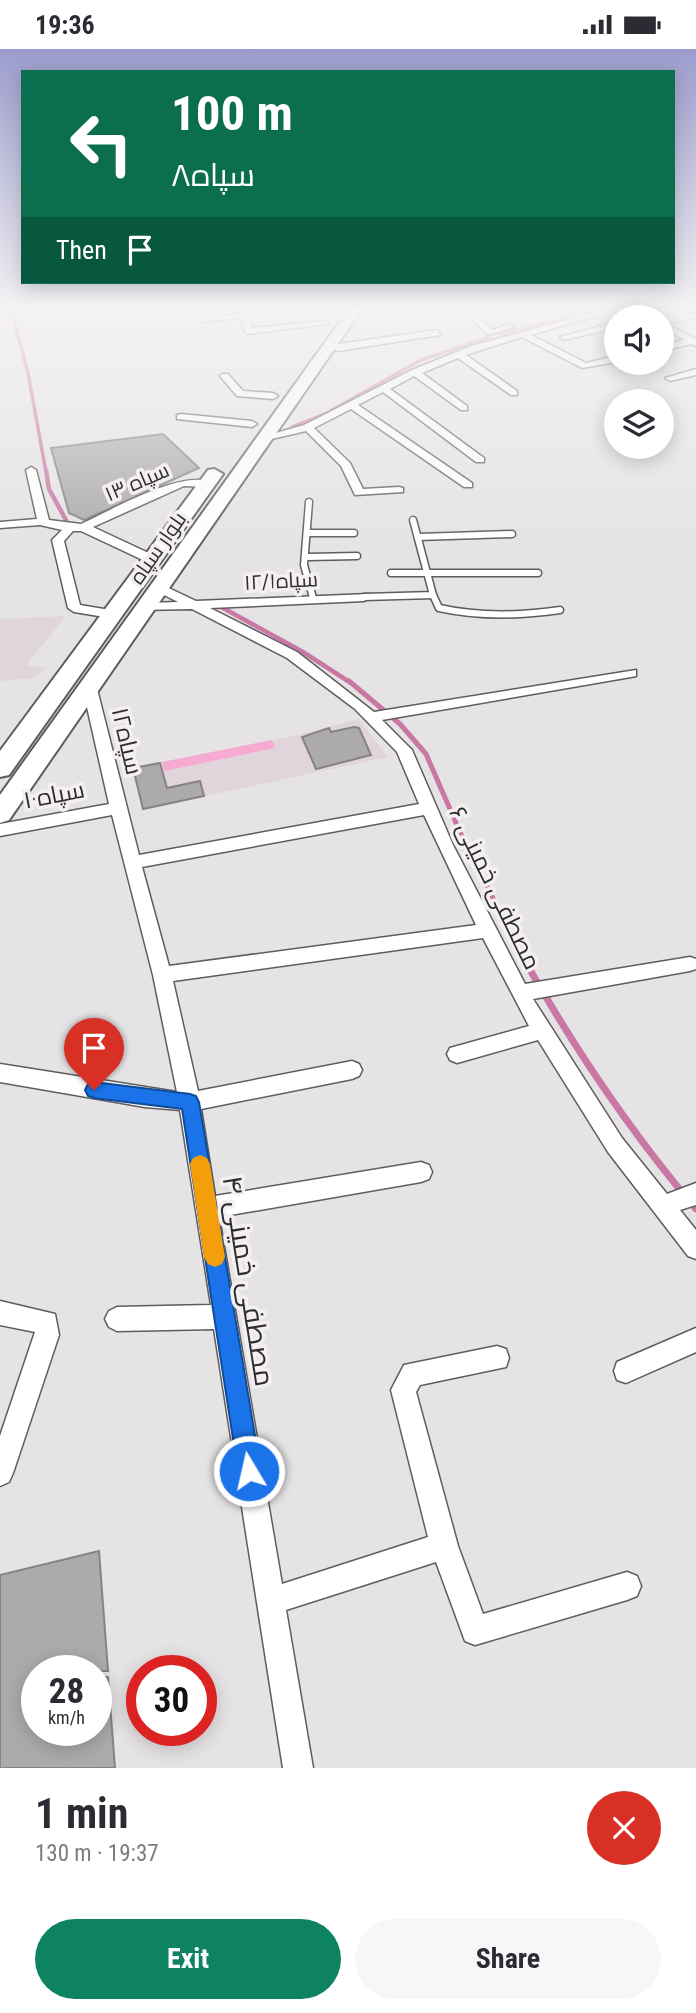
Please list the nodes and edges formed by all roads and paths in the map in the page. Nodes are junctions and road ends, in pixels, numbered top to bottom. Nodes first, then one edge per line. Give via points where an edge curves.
1 (236, 389) edge
2 (278, 389) edge
3 (292, 389) edge
4 (384, 389) joint
5 (438, 389) edge
6 (509, 389) edge
7 (514, 393) dead end
8 (273, 396) junction
9 (352, 405) junction
10 (464, 408) dead end
11 (181, 417) dead end
12 (308, 427) junction
13 (258, 431) junction
14 (480, 460) dead end
15 (31, 470) dead end
16 (207, 484) junction
17 (468, 485) dead end
18 (399, 490) dead end
19 (309, 502) dead end
20 (412, 520) dead end
21 (44, 523) junction
22 (0, 525) edge
23 (77, 527) junction
24 (308, 533) junction
25 (354, 533) dead end
26 (513, 534) dead end
27 (418, 537) junction
28 (306, 557) junction
29 (357, 557) dead end
30 (151, 559) junction
31 (391, 573) dead end
32 (538, 573) dead end
33 (428, 575) junction
34 (158, 587) junction
35 (433, 595) junction
36 (364, 597) joint
37 (313, 598) junction
38 (201, 606) junction
39 (144, 607) junction
40 (560, 610) dead end
41 (111, 614) junction
42 (631, 673) dead end
43 (65, 678) junction
44 (89, 685) junction
45 (371, 717) junction
46 (0, 769) edge
47 (118, 808) junction
48 (429, 808) junction
49 (0, 814) edge
50 (0, 830) edge
51 (133, 862) junction
52 (489, 930) junction
53 (690, 964) dead end
54 (162, 975) junction
55 (520, 993) junction
56 (542, 1031) junction
57 (457, 1053) dead end
58 (352, 1070) dead end
59 (0, 1073) edge
60 (190, 1102) junction
61 (421, 1172) dead end
62 (696, 1194) edge
63 (662, 1206) junction
64 (207, 1208) junction
65 (696, 1248) edge
66 (0, 1314) edge
67 (224, 1317) junction
68 (117, 1319) dead end
69 (696, 1340) edge
70 (496, 1358) dead end
71 (626, 1371) dead end
72 (0, 1473) edge
73 (444, 1546) junction
74 (627, 1586) dead end
75 (271, 1601) junction
76 (298, 1768) edge

1 - 8 street via 240,394
2 - 8 main road, بلوار سپاه
3 - 13 main road, بلوار سپاه
4 - 9 street
4 - 14 street
5 - 10 street
6 - 7 street
8 - 13 main road, بلوار سپاه
9 - 12 street
9 - 17 street
11 - 13 street
12 - 13 street
12 - 18 street via 346,465 359,493
13 - 16 main road, بلوار سپاه
13 - 34 main road, بلوار سپاه
15 - 21 street
16 - 23 street, سپاه ۱۳ via 182,483
16 - 30 main road, بلوار سپاه
19 - 24 lane
20 - 27 lane
21 - 22 street
21 - 23 street
23 - 30 street
23 - 41 street via 58,540 74,608
24 - 25 lane
24 - 28 lane
26 - 27 lane
27 - 33 lane
28 - 29 lane
28 - 37 lane
30 - 41 main road, بلوار سپاه
31 - 33 lane
32 - 33 lane
33 - 35 lane
34 - 38 street, سپاه۱۲/۱
34 - 39 main road, بلوار سپاه
35 - 36 lane
35 - 40 lane via 439,608 452,612 527,616
36 - 37 street, سپاه۱۲/۱
37 - 38 street, سپاه۱۲/۱
38 - 39 street, سپاه۱۲/۱
38 - 45 street, مصطفی خمینی ۶ via 292,656
39 - 44 main road, بلوار سپاه
41 - 43 main road, بلوار سپاه
42 - 45 street
43 - 44 main road
43 - 46 main road, بلوار سپاه
44 - 47 street, سپاه۱۲
44 - 49 main road, بلوار سپاه
45 - 48 street, مصطفی خمینی ۶ via 404,750
47 - 50 street, سپاه۱۰
47 - 51 street, مصطفی خمینی ۴
48 - 51 street
48 - 52 street, مصطفی خمینی ۶
51 - 54 street, مصطفی خمینی ۴
52 - 54 street
52 - 55 street, مصطفی خمینی ۶
53 - 55 street
54 - 60 street, مصطفی خمینی ۴
55 - 56 street, مصطفی خمینی ۶
56 - 57 street
56 - 63 street, مصطفی خمینی ۶ via 614,1145
58 - 60 street
59 - 60 street
60 - 64 street, مصطفی خمینی ۴
61 - 64 street
62 - 63 street
63 - 65 street, مصطفی خمینی ۶
64 - 67 street, مصطفی خمینی ۴
66 - 72 street via 47,1322 47,1335
67 - 68 street
67 - 75 street, مصطفی خمینی ۴
69 - 71 street
70 - 73 street via 413,1374 403,1390
73 - 74 street via 475,1631
73 - 75 street
75 - 76 street, مصطفی خمینی ۴

